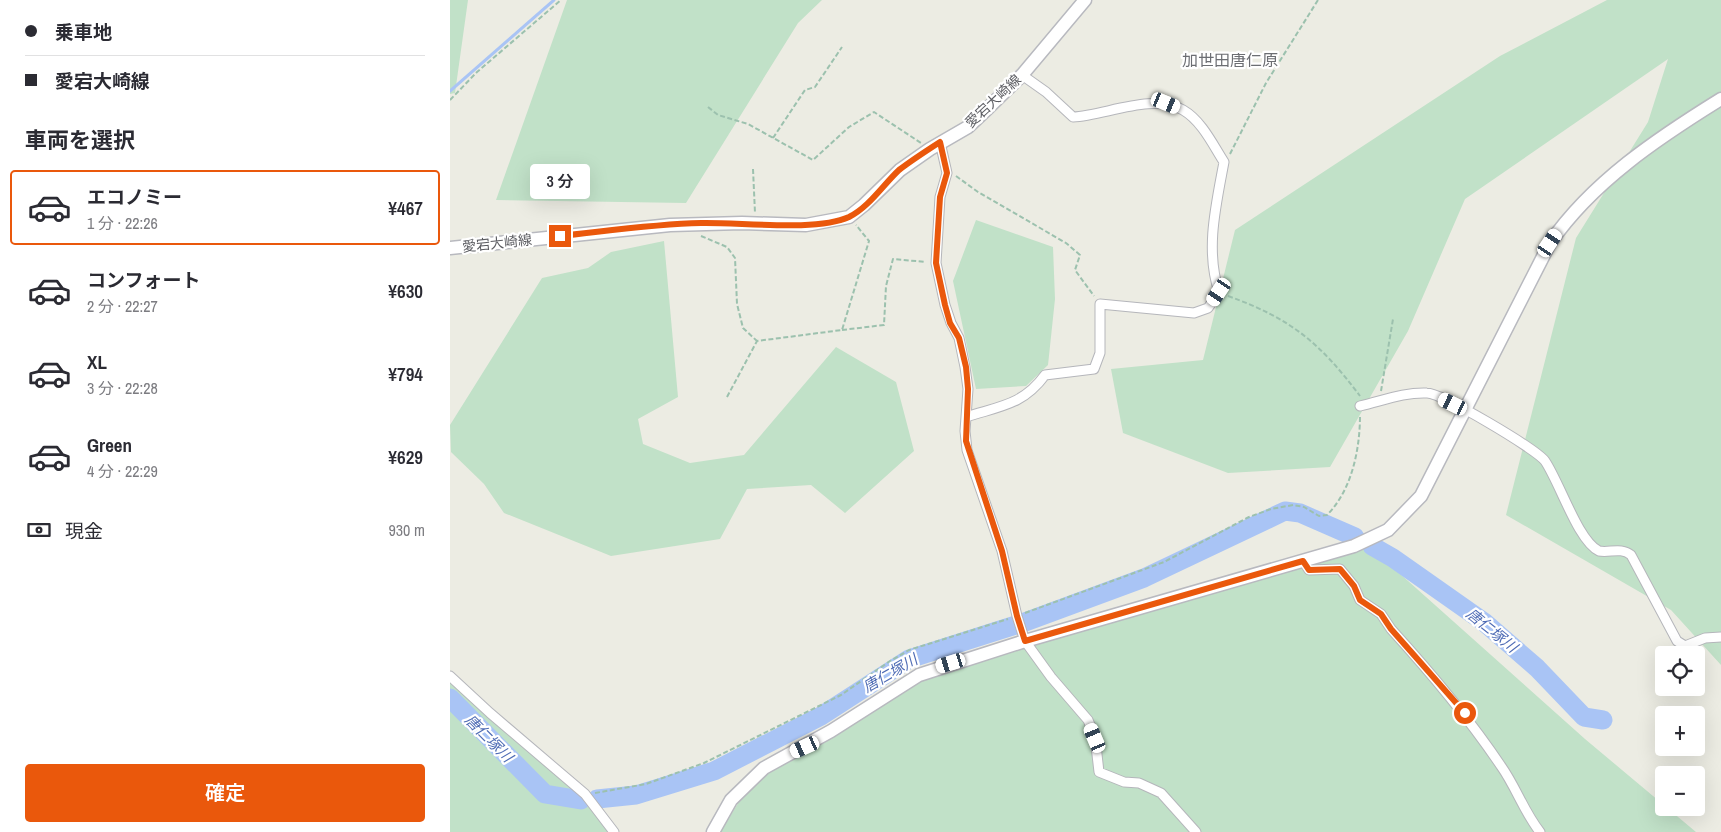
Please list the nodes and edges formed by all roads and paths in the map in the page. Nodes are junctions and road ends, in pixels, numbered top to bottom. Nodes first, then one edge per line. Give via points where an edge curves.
1 (561, 0) edge
2 (1085, 0) edge
3 (1318, 0) edge
4 (842, 47) dead end
5 (1022, 75) junction
6 (1721, 99) edge
7 (450, 100) edge
8 (708, 107) dead end
9 (773, 138) junction
10 (935, 146) junction
11 (1224, 162) junction
12 (753, 169) dead end
13 (947, 173) junction
14 (849, 217) junction
15 (701, 223) junction
16 (755, 223) junction
17 (450, 248) edge
18 (936, 263) junction
19 (1219, 292) junction
20 (1100, 304) junction
21 (1393, 319) dead end
22 (842, 330) junction
23 (757, 341) junction
24 (727, 397) dead end
25 (1380, 401) junction
26 (1360, 406) junction
27 (1465, 410) junction
28 (966, 417) junction
29 (1303, 561) junction
30 (1017, 616) junction
31 (1721, 637) edge
32 (1025, 641) junction
33 (450, 676) edge
34 (585, 794) junction
35 (614, 832) edge
36 (713, 832) edge
37 (1196, 832) edge
38 (1540, 832) edge

1 - 7 path via 477,72
2 - 5 street, 愛宕大崎線
3 - 11 path via 1266,82
4 - 9 path via 815,87 805,90
5 - 10 street, 愛宕大崎線 via 968,127
5 - 11 street via 1073,117 1166,103 1185,111 1206,133
6 - 27 street via 1657,140 1586,198 1564,222 1550,243
8 - 9 path via 718,115 748,124
9 - 10 path via 813,160 849,127 874,112
10 - 13 street
10 - 14 street, 愛宕大崎線 via 900,170
11 - 19 street via 1211,242 1213,274
12 - 16 path
13 - 18 street via 940,197
13 - 20 path via 1080,254 1075,270
14 - 16 street, 愛宕大崎線 via 806,225
14 - 22 path via 869,241
15 - 16 street, 愛宕大崎線
15 - 17 street, 愛宕大崎線
15 - 23 path via 701,237 727,247 735,258 737,304 743,328
18 - 22 path via 893,259 886,286 884,325
18 - 28 street via 950,323 959,338 966,367
19 - 20 street via 1208,308 1194,312
19 - 26 path via 1258,308 1303,334 1344,374 1365,403
20 - 28 street via 1100,353 1094,369 1046,375 1025,398
21 - 25 path
22 - 23 path
23 - 24 path
25 - 26 street
25 - 27 street via 1406,394 1430,393
26 - 30 path via 1358,453 1351,474 1327,515 1319,516 1293,506 1271,509 1249,517 1164,562
27 - 29 street via 1421,496 1388,530 1354,546
27 - 31 street via 1541,457 1564,494 1586,541 1599,551 1631,555 1676,641 1685,646 1705,638
28 - 30 street via 967,450 1002,551
29 - 32 street
29 - 38 street via 1309,570 1340,569 1354,586 1360,600 1381,614 1465,713 1503,768 1530,820
30 - 32 street
30 - 34 path via 909,650 841,695 704,763 646,784
32 - 36 street via 919,675 831,731 780,758 764,768 731,800
32 - 37 street via 1088,720 1095,738 1099,772 1124,782 1138,783 1161,794
33 - 34 street
34 - 35 street

